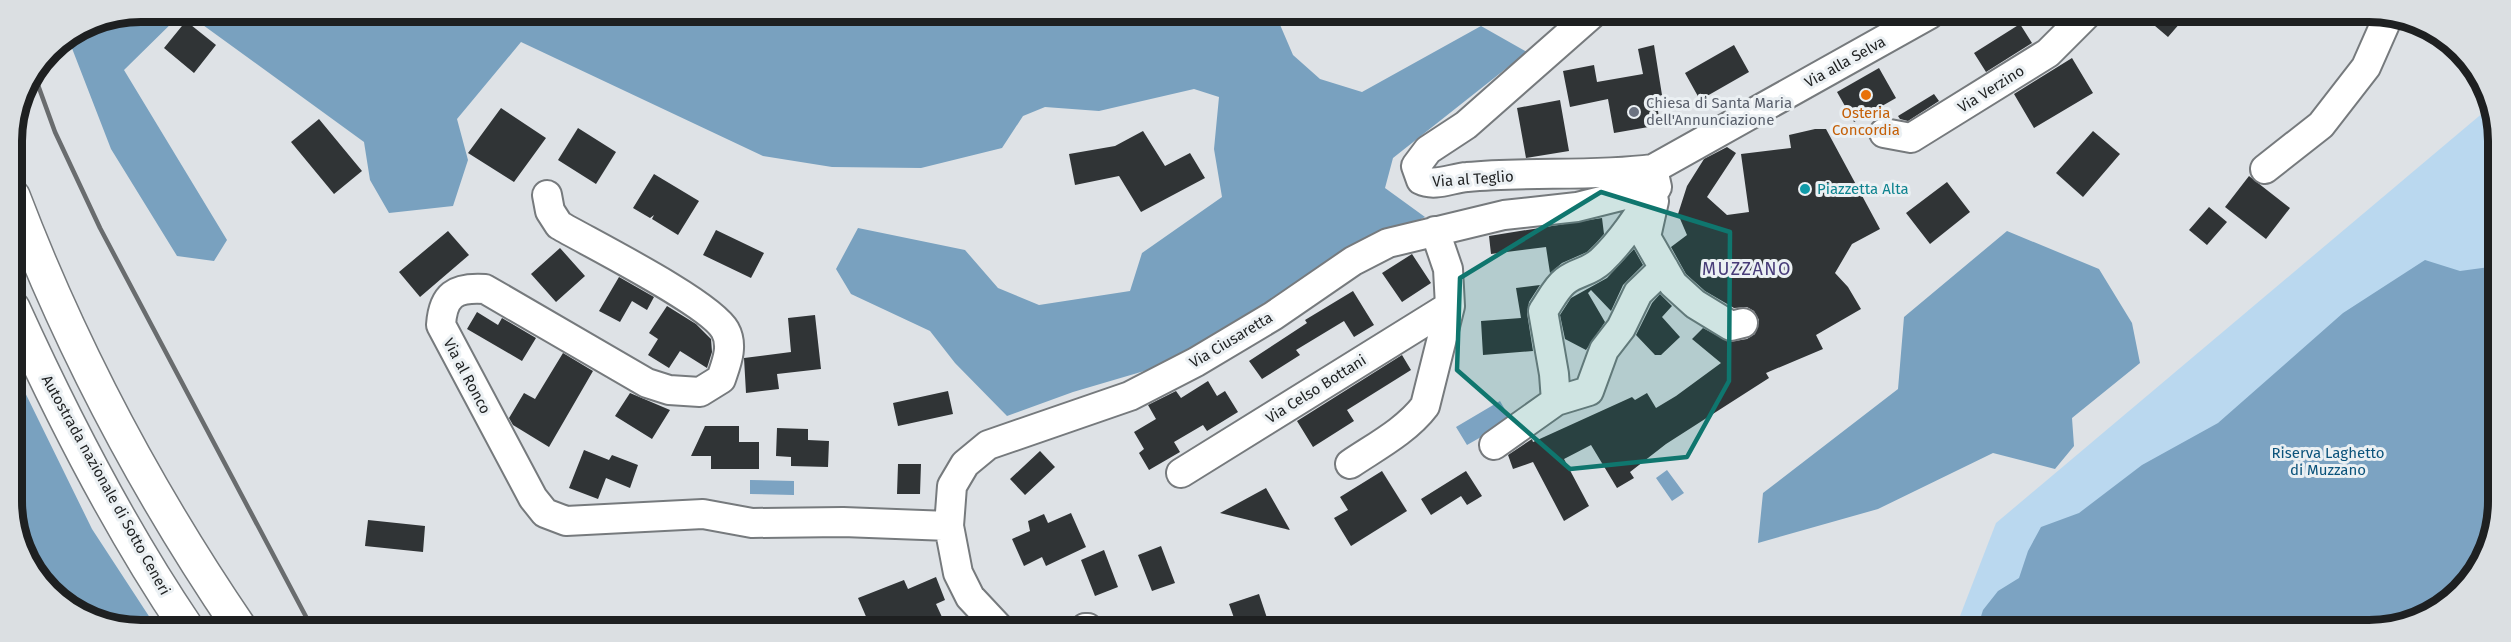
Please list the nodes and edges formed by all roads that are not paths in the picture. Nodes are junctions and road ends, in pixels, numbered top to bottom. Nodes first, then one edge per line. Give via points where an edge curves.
1 (1583, 22) edge
2 (1916, 22) edge
3 (2079, 22) edge
4 (2385, 24) edge
5 (1884, 133) dead end
6 (1697, 146) joint
7 (2265, 169) dead end
8 (1655, 178) junction
9 (547, 195) dead end
10 (23, 220) edge
11 (1435, 231) junction
12 (1664, 268) junction
13 (1450, 306) junction
14 (1743, 323) dead end
15 (22, 328) edge
16 (1556, 400) junction
17 (1494, 445) dead end
18 (1350, 464) dead end
19 (1181, 473) dead end
20 (949, 526) junction
21 (183, 620) edge
22 (235, 620) edge
23 (991, 620) edge

1 - 8 street, Via al Teglio via 1466,125 1421,157 1416,166 1418,176 1430,183 1474,176 1621,173
2 - 6 street, Via alla Selva
3 - 5 street, Via Verzino via 2048,53 1911,138
4 - 7 street via 2366,67 2321,125
6 - 8 street, Via al Teglio
8 - 11 street, Via Ciusaretta via 1577,207 1504,215
8 - 12 street via 1646,237
8 - 16 street via 1632,226 1588,273 1578,273 1563,282 1543,310
9 - 20 street, Via al Ronco via 550,210 560,225 705,309 725,331 730,354 721,379 700,392 669,390 647,383 485,289 469,288 452,294 442,307 441,325 532,498 544,513 566,521 703,514 752,523
10 - 22 highway via 113,420
11 - 13 street via 1448,269
11 - 20 street, Via Ciusaretta via 1389,243 1353,261 1273,316 1130,396 988,445 965,464 952,486
12 - 14 street via 1673,284 1695,304 1731,326
12 - 16 street via 1638,293 1622,328 1604,350 1589,391
13 - 18 street via 1425,406 1398,432
13 - 19 street, Via Celso Bottani
15 - 21 highway, Autostrada nazionale di Sotto Ceneri via 76,438 135,545
16 - 17 street
20 - 23 street, Via Ciusaretta via 958,573 970,597

